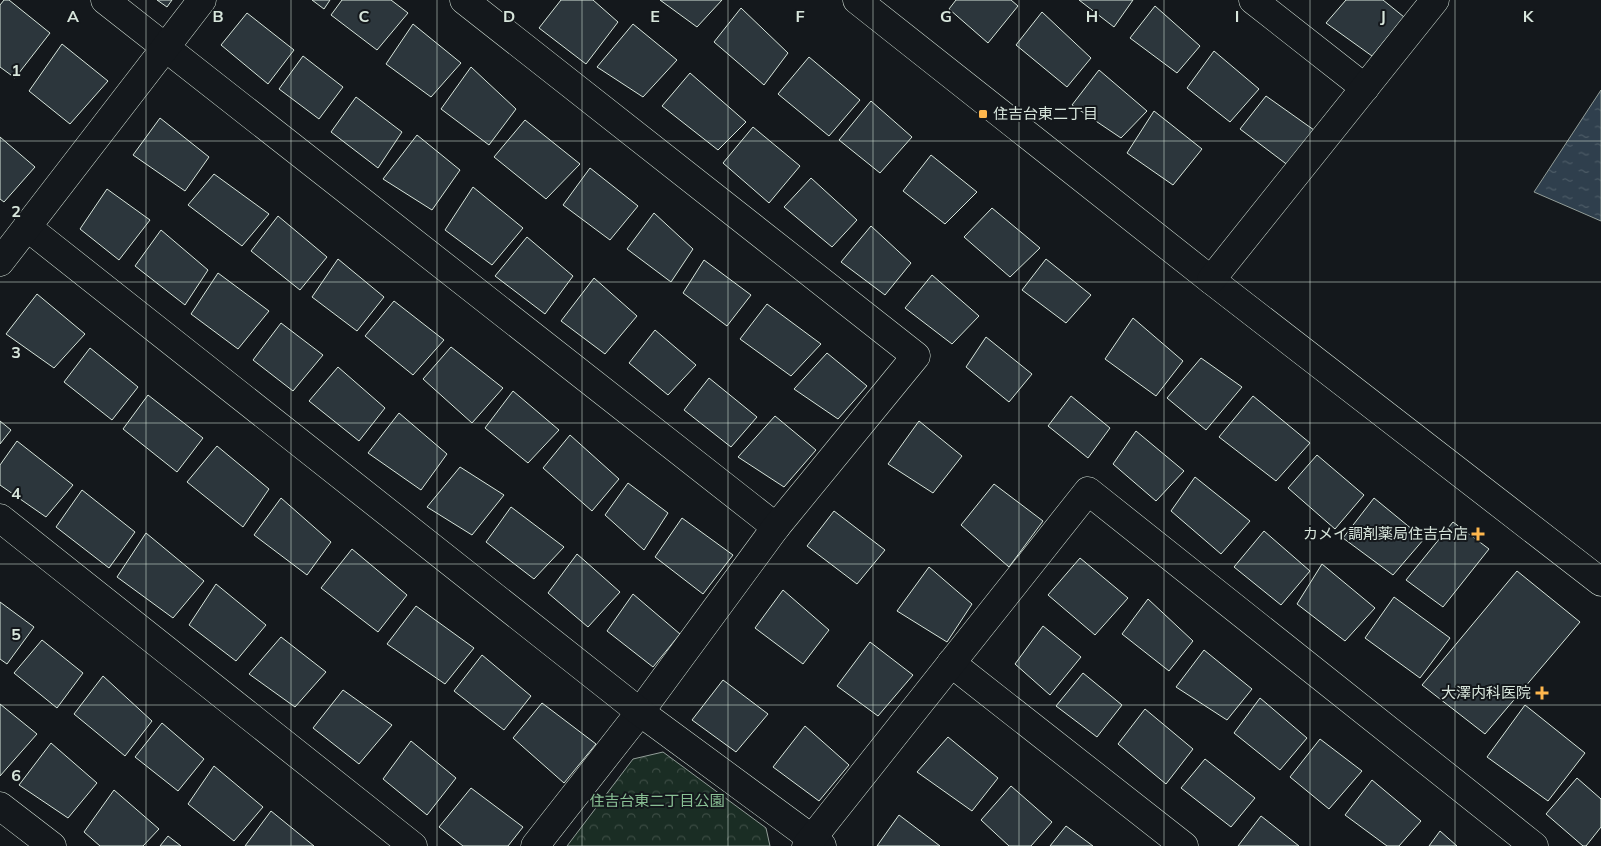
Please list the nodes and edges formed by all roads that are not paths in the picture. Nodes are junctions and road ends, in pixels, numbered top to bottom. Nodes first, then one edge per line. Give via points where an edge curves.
1 (105, 0) edge
2 (202, 0) edge
3 (464, 0) edge
4 (857, 0) edge
5 (1254, 0) edge
6 (1435, 0) edge
7 (165, 47) junction
8 (1365, 88) junction
9 (27, 227) junction
10 (0, 262) edge
11 (1211, 280) junction
12 (0, 518) edge
13 (776, 527) junction
14 (1601, 582) edge
15 (951, 664) junction
16 (640, 712) junction
17 (0, 806) edge
18 (813, 844) edge
19 (52, 846) edge
20 (413, 846) edge
21 (535, 846) edge
22 (1184, 846) edge
23 (1534, 846) edge

1 - 7 street
2 - 7 street
3 - 13 street via 916,356
4 - 11 street
5 - 8 street
6 - 8 street
7 - 9 street
7 - 13 street
8 - 11 street
9 - 10 street
9 - 16 street
11 - 14 street
12 - 20 street
13 - 16 street
15 - 18 street
15 - 22 street
15 - 23 street via 1088,492
16 - 18 street
16 - 21 street
17 - 19 street

